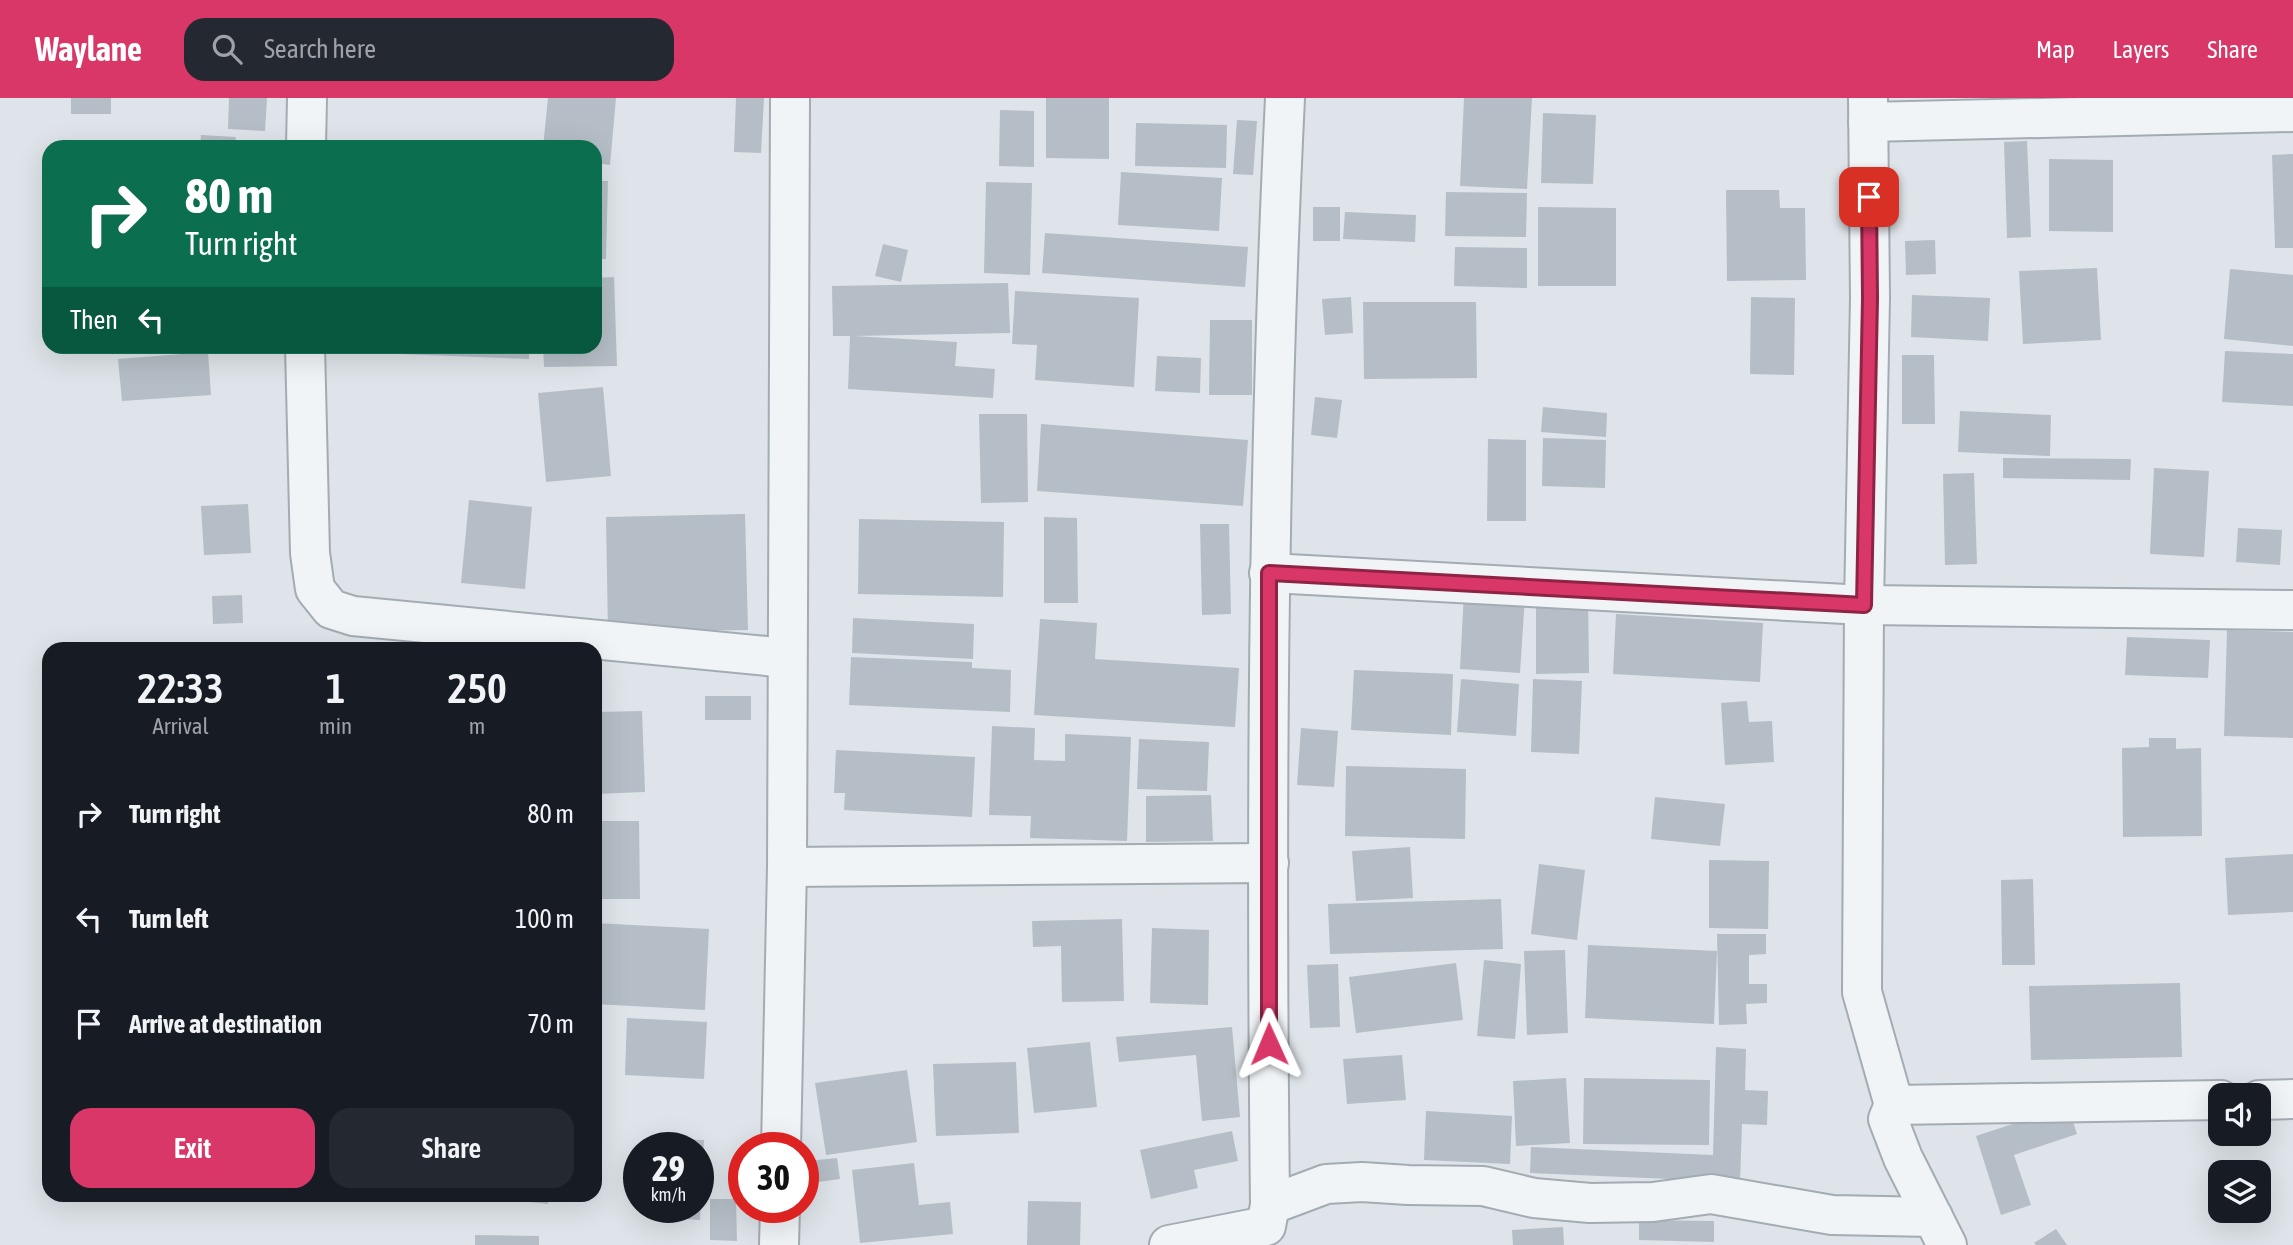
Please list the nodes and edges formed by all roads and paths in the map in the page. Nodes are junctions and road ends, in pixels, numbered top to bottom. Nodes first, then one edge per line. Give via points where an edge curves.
1 (307, 98) edge
2 (790, 98) edge
3 (1285, 98) edge
4 (1868, 110) edge
5 (2293, 112) edge
6 (306, 140) edge
7 (304, 354) edge
8 (1269, 573) junction
9 (1864, 605) junction
10 (2293, 610) edge
11 (787, 658) junction
12 (1269, 863) junction
13 (787, 867) junction
14 (2293, 1099) edge
15 (2208, 1100) edge
16 (2271, 1100) edge
17 (1894, 1105) junction
18 (781, 1132) edge
19 (1270, 1205) junction
20 (780, 1223) edge
21 (1940, 1231) edge
22 (779, 1245) edge
23 (1169, 1245) edge

1 - 6 street
2 - 11 street
3 - 8 street
4 - 5 street
4 - 9 street via 1870,298
7 - 11 street via 310,553 315,589 331,608 353,616
8 - 9 street
8 - 12 street
9 - 10 street
9 - 17 street via 1862,992
11 - 13 street
12 - 13 street
12 - 19 street
13 - 18 street
14 - 16 street
15 - 17 street
17 - 21 street via 1888,1119
19 - 21 street via 1326,1184 1362,1182 1483,1186 1534,1198 1590,1203 1653,1202 1711,1194
19 - 23 street via 1266,1226
20 - 22 street

